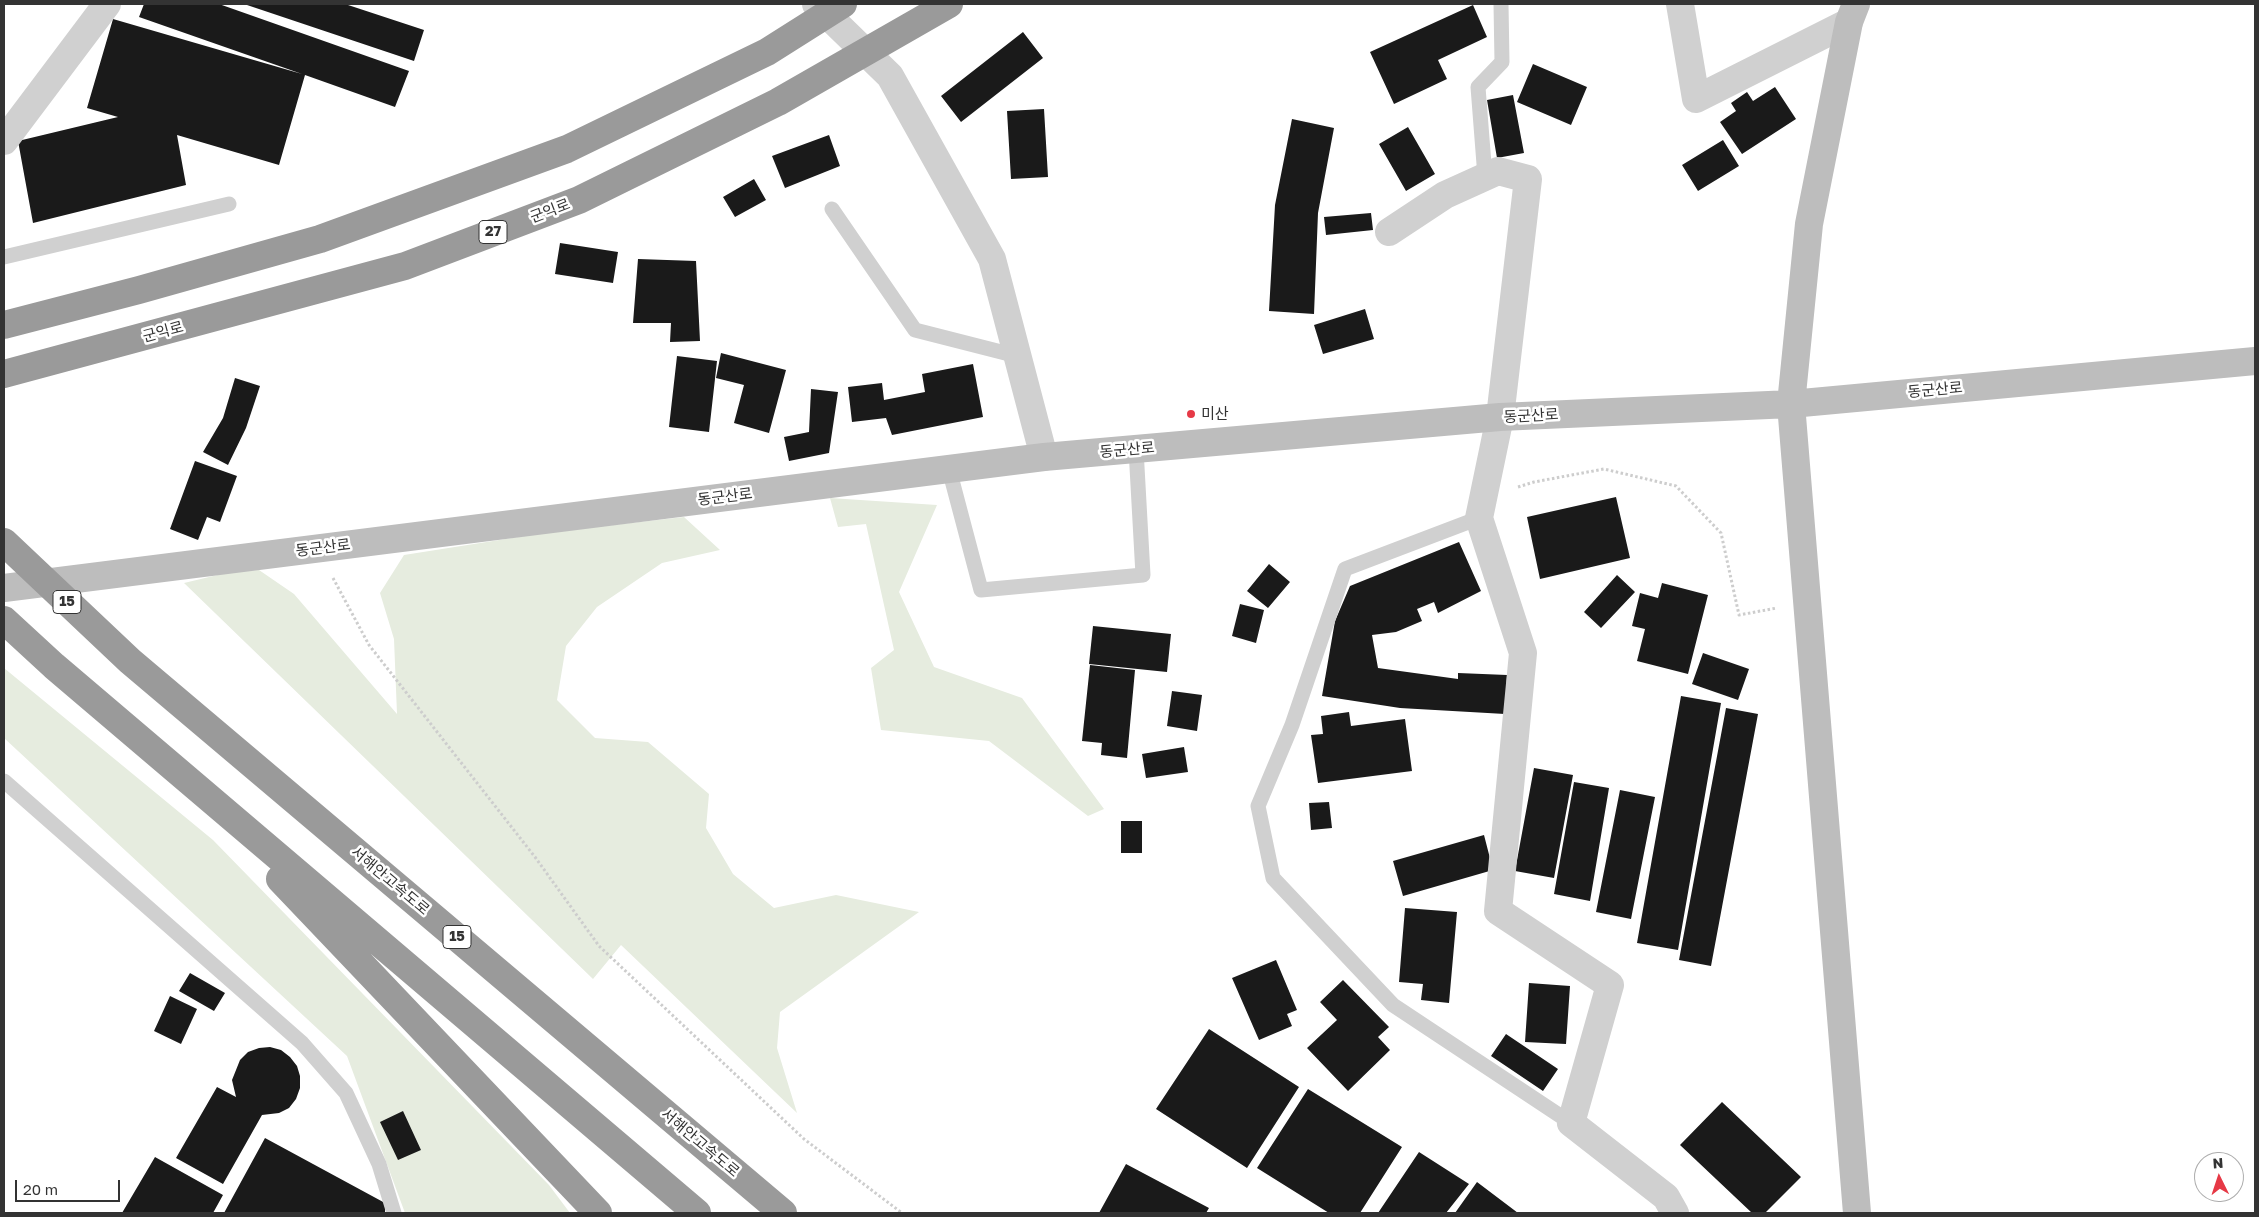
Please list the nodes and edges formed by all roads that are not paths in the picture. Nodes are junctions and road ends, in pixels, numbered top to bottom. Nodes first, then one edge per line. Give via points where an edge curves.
1 (107, 4) edge
2 (816, 4) edge
3 (843, 4) edge
4 (948, 4) edge
5 (1500, 4) edge
6 (1680, 4) edge
7 (1852, 13) edge
8 (4, 142) edge
9 (1485, 177) junction
10 (230, 204) dead end
11 (832, 209) dead end
12 (1389, 232) dead end
13 (4, 257) edge
14 (4, 325) edge
15 (1017, 356) junction
16 (2255, 360) edge
17 (4, 374) edge
18 (1792, 404) junction
19 (1500, 417) junction
20 (1136, 449) junction
21 (1044, 457) junction
22 (949, 469) junction
23 (1481, 508) junction
24 (4, 542) edge
25 (4, 588) edge
26 (4, 620) edge
27 (181, 774) junction
28 (4, 781) edge
29 (1572, 1123) junction
30 (394, 1213) edge
31 (598, 1213) edge
32 (697, 1213) edge
33 (783, 1213) edge
34 (1675, 1213) edge
35 (1857, 1213) edge

1 - 8 street
2 - 15 street via 890,76 992,259
3 - 14 highway via 767,52 567,149 320,239
4 - 17 highway, 군익로 / 27 via 778,102 579,200 405,266
5 - 9 lane via 1502,62 1478,87
6 - 7 street via 1696,99
7 - 18 street via 1809,224
9 - 12 street via 1445,195
9 - 19 street via 1498,172 1528,179
10 - 13 lane
11 - 15 lane via 915,330
15 - 21 street
16 - 18 street, 동군산로
18 - 19 street, 동군산로
18 - 35 street
19 - 20 street, 동군산로
19 - 23 street
20 - 21 street, 동군산로
20 - 22 lane via 1143,576 981,590
21 - 22 street, 동군산로
22 - 25 street, 동군산로
23 - 29 street via 1523,653 1498,911 1610,986
23 - 29 lane via 1345,569 1292,725 1258,806 1273,878 1393,1005
24 - 33 highway, 서해안고속도로 / 15 via 130,661
26 - 27 highway
27 - 31 highway
27 - 32 highway
28 - 30 lane via 302,1042 346,1092 379,1164
29 - 34 street via 1666,1196

